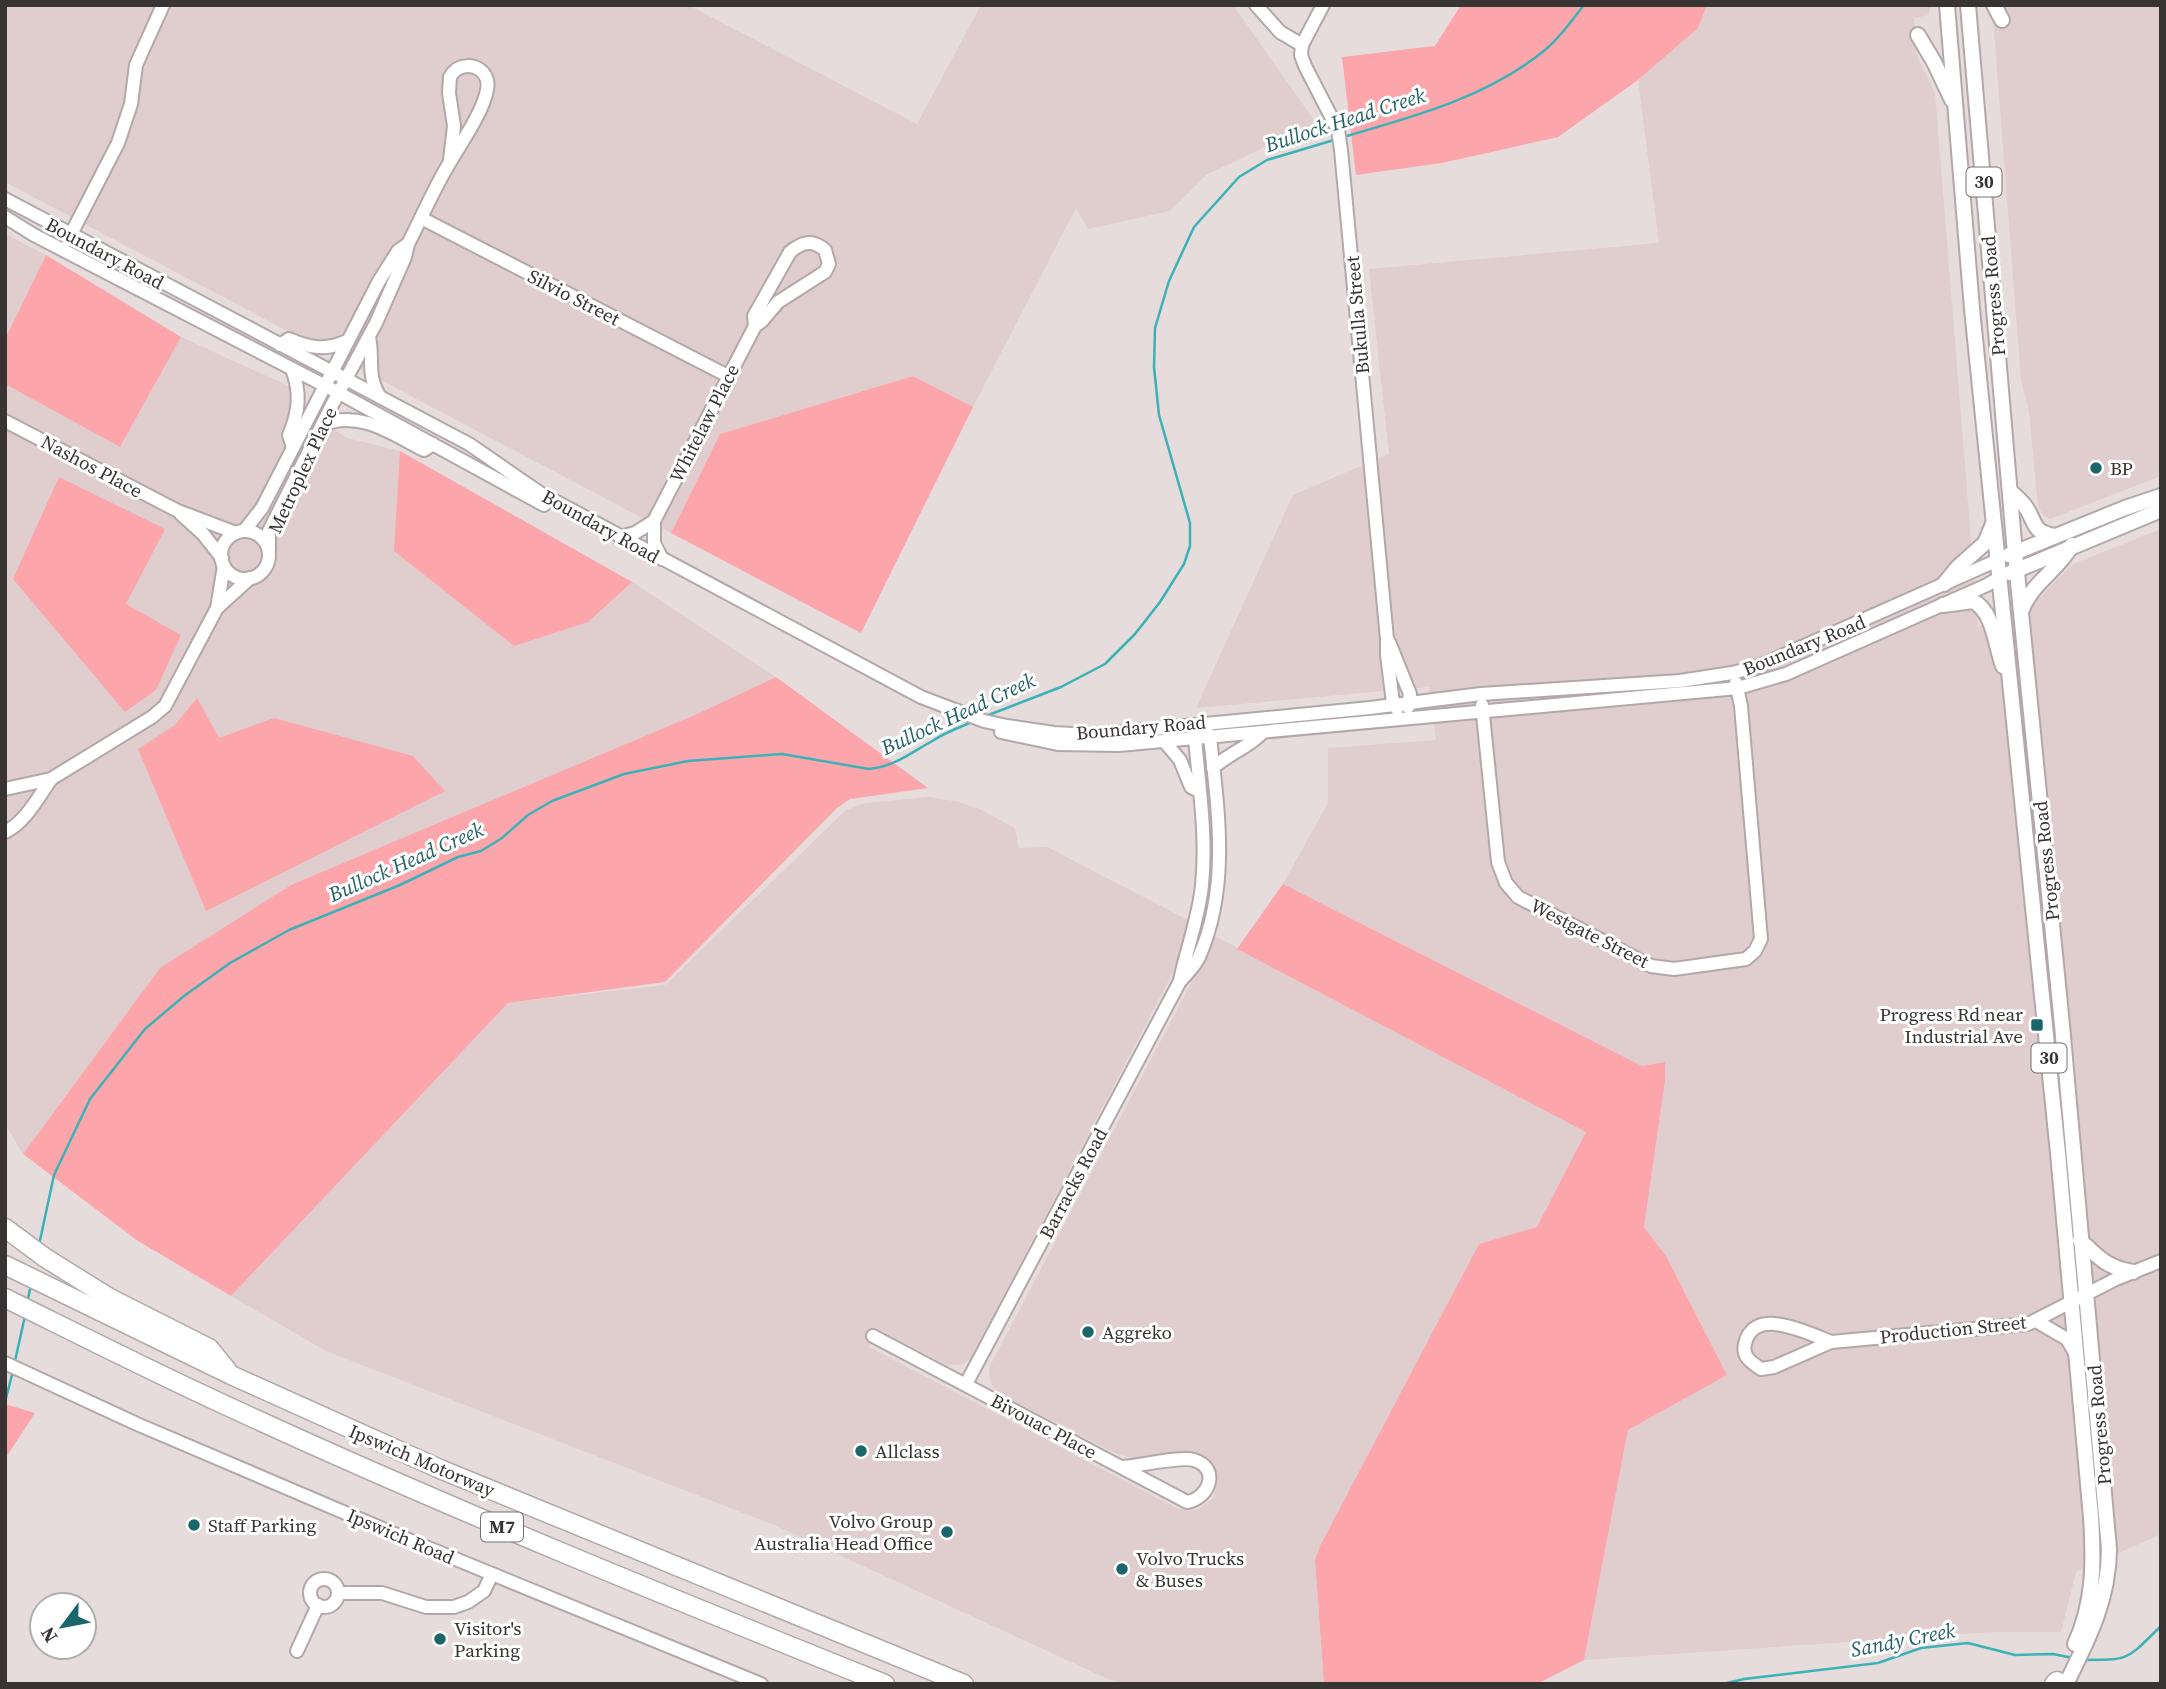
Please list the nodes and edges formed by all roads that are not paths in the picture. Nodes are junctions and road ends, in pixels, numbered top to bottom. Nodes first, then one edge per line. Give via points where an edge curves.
1 (163, 5) edge
2 (1256, 5) edge
3 (1323, 5) edge
4 (1947, 5) edge
5 (1968, 5) edge
6 (1993, 5) edge
7 (2002, 20) dead end
8 (1971, 29) junction
9 (1950, 30) junction
10 (1918, 35) dead end
11 (1302, 45) junction
12 (1956, 111) junction
13 (450, 160) junction
14 (5, 199) edge
15 (5, 217) edge
16 (421, 218) junction
17 (71, 235) junction
18 (408, 244) junction
19 (62, 249) junction
20 (755, 326) junction
21 (369, 337) junction
22 (347, 341) junction
23 (280, 345) junction
24 (292, 369) junction
25 (332, 372) junction
26 (728, 376) junction
27 (346, 379) junction
28 (325, 386) junction
29 (339, 393) junction
30 (380, 397) junction
31 (5, 421) edge
32 (322, 425) junction
33 (433, 444) junction
34 (293, 448) junction
35 (2010, 491) junction
36 (2161, 496) edge
37 (2161, 510) edge
38 (178, 511) junction
39 (654, 521) junction
40 (1993, 524) junction
41 (240, 532) junction
42 (2055, 536) junction
43 (620, 537) junction
44 (2072, 545) junction
45 (269, 549) junction
46 (2015, 552) junction
47 (662, 559) junction
48 (1998, 560) junction
49 (223, 562) junction
50 (2017, 569) junction
51 (250, 578) junction
52 (1999, 578) junction
53 (1944, 584) junction
54 (1944, 604) junction
55 (217, 608) junction
56 (2022, 608) junction
57 (1387, 639) junction
58 (1732, 673) junction
59 (877, 678) junction
60 (2009, 683) junction
61 (1738, 688) junction
62 (1481, 694) junction
63 (1410, 702) junction
64 (1393, 703) junction
65 (1483, 712) junction
66 (1404, 718) junction
67 (1202, 722) junction
68 (1028, 734) junction
69 (1261, 734) junction
70 (1210, 737) junction
71 (1195, 738) junction
72 (1164, 741) junction
73 (1213, 768) junction
74 (51, 779) junction
75 (5, 789) edge
76 (1199, 791) junction
77 (5, 832) edge
78 (1180, 983) junction
79 (5, 1228) edge
80 (2080, 1240) junction
81 (2161, 1261) edge
82 (5, 1265) edge
83 (2133, 1272) junction
84 (2086, 1295) junction
85 (5, 1298) edge
86 (2072, 1303) junction
87 (2036, 1321) junction
88 (873, 1336) dead end
89 (1831, 1342) junction
90 (2077, 1356) junction
91 (5, 1363) edge
92 (231, 1375) junction
93 (967, 1384) junction
94 (1122, 1467) junction
95 (492, 1574) junction
96 (338, 1593) junction
97 (318, 1605) junction
98 (2081, 1643) junction
99 (297, 1651) dead end
100 (2061, 1680) edge
101 (761, 1684) edge
102 (885, 1684) edge
103 (964, 1684) edge

1 - 17 street via 136,65 131,104 118,143
2 - 11 street via 1280,32
3 - 11 street
4 - 9 main road, Progress Road / 30
5 - 8 main road, Progress Road / 30
6 - 7 main road
8 - 9 main road
8 - 35 main road, Progress Road / 30
9 - 12 main road, Progress Road / 30
10 - 12 main road
11 - 57 street, Bukulla Street via 1305,66 1338,130 1341,150
12 - 40 main road, Progress Road / 30
13 - 13 street via 454,126 449,82 453,71 472,66 482,70 488,90
13 - 16 street
14 - 17 street, Boundary Road
15 - 19 street, Boundary Road
16 - 18 street
16 - 26 street, Silvio Street
17 - 19 street
17 - 23 street, Boundary Road
18 - 21 street, Metroplex Place
18 - 22 street, Metroplex Place via 398,251
19 - 24 street, Boundary Road
20 - 20 street, Whitelaw Place via 754,316 790,252 810,242 825,250 829,264 825,272 778,302
20 - 26 street, Whitelaw Place
21 - 27 street, Metroplex Place
21 - 30 street via 371,384
22 - 23 street via 326,348 289,338
22 - 25 street, Metroplex Place
23 - 25 street, Boundary Road
24 - 28 street, Boundary Road
24 - 34 street via 299,400 289,435
25 - 27 street, Boundary Road
25 - 28 street, Metroplex Place
26 - 39 street, Whitelaw Place
27 - 29 street, Metroplex Place
27 - 30 street, Boundary Road
28 - 29 street, Boundary Road
28 - 34 street, Metroplex Place
29 - 32 street, Metroplex Place
29 - 33 street, Boundary Road
30 - 43 street, Boundary Road via 469,444 540,493
31 - 38 street, Nashos Place
32 - 33 street via 344,419 366,421 424,450
32 - 45 street, Metroplex Place via 270,531
33 - 59 street, Boundary Road
34 - 41 street, Metroplex Place via 262,508
35 - 42 main road via 2025,505 2036,528
35 - 46 main road, Progress Road / 30
36 - 42 main road, Boundary Road
37 - 44 main road, Boundary Road
38 - 41 street, Nashos Place
38 - 49 street, Nashos Place via 203,534
39 - 43 street
39 - 47 street via 654,543
40 - 48 main road, Progress Road / 30
40 - 53 main road via 1985,543
41 - 45 street via 259,535
41 - 49 street via 224,544
42 - 46 main road, Boundary Road
43 - 47 street, Boundary Road
44 - 50 main road, Boundary Road
44 - 56 main road via 2063,560 2034,586
45 - 51 street via 267,565
46 - 48 main road, Boundary Road
46 - 50 main road, Progress Road / 30
47 - 59 street, Boundary Road
48 - 52 main road, Progress Road / 30
48 - 53 street, Boundary Road
49 - 51 street via 235,576
49 - 55 street
50 - 52 main road, Boundary Road
50 - 56 main road, Progress Road / 30
51 - 55 street
52 - 54 street, Boundary Road
52 - 60 main road, Progress Road / 30
53 - 58 street, Boundary Road via 1759,666
54 - 60 main road via 1973,601 1984,608
54 - 61 street, Boundary Road via 1786,674
55 - 74 street via 165,706
56 - 80 main road, Progress Road / 30
57 - 63 street, Bukulla Street
57 - 64 street, Bukulla Street
58 - 61 street, Westgate Street
58 - 62 street, Boundary Road via 1680,681
59 - 68 street, Boundary Road
60 - 86 main road, Progress Road / 30
61 - 65 street, Boundary Road
61 - 65 street, Westgate Street via 1761,939 1746,959 1674,969 1651,966 1518,897 1506,883 1498,862
62 - 63 street, Boundary Road
62 - 65 street, Westgate Street
63 - 64 street, Boundary Road
63 - 66 street
64 - 66 street, Bukulla Street
64 - 67 street, Boundary Road
65 - 66 street, Boundary Road
66 - 69 street, Boundary Road
67 - 68 street, Boundary Road via 1091,735
67 - 70 street, Barracks Road
67 - 71 street, Barracks Road
68 - 72 street, Boundary Road via 1058,744 1093,746
69 - 70 street, Boundary Road
69 - 73 street
70 - 71 street, Boundary Road
70 - 73 street, Barracks Road
71 - 72 street, Boundary Road
71 - 76 street, Barracks Road
72 - 76 street via 1180,760 1191,787
73 - 78 street, Barracks Road via 1219,819 1214,906 1198,959
74 - 75 street
74 - 77 street
76 - 78 street, Barracks Road via 1202,885
78 - 93 street, Barracks Road
79 - 92 highway via 108,1297 209,1348
80 - 83 main road via 2104,1263
80 - 84 main road, Progress Road / 30
81 - 83 street, Production Street
82 - 92 highway, Ipswich Motorway / M7
83 - 84 street, Production Street
84 - 86 street, Production Street
84 - 98 main road, Progress Road / 30 via 2109,1549 2105,1592
85 - 102 highway, Ipswich Motorway / M7 via 224,1405 420,1492
86 - 87 street, Production Street
86 - 90 main road, Progress Road / 30
87 - 89 street, Production Street
87 - 90 street via 2067,1339
88 - 93 street, Bivouac Place
89 - 89 street, Production Street via 1760,1369 1747,1360 1744,1348 1748,1333 1759,1325 1776,1323
90 - 98 main road, Progress Road / 30 via 2094,1571
91 - 95 street, Ipswich Road
92 - 103 highway, Ipswich Motorway / M7 via 452,1474
93 - 94 street, Bivouac Place
94 - 94 street, Bivouac Place via 1193,1459 1205,1465 1209,1486 1203,1496 1187,1502
95 - 96 street via 484,1591 454,1607 426,1607 382,1593
95 - 101 street, Ipswich Road
96 - 97 street via 331,1605
96 - 97 street via 329,1580 317,1581 311,1593
97 - 99 street
98 - 100 main road, Progress Road / 30

